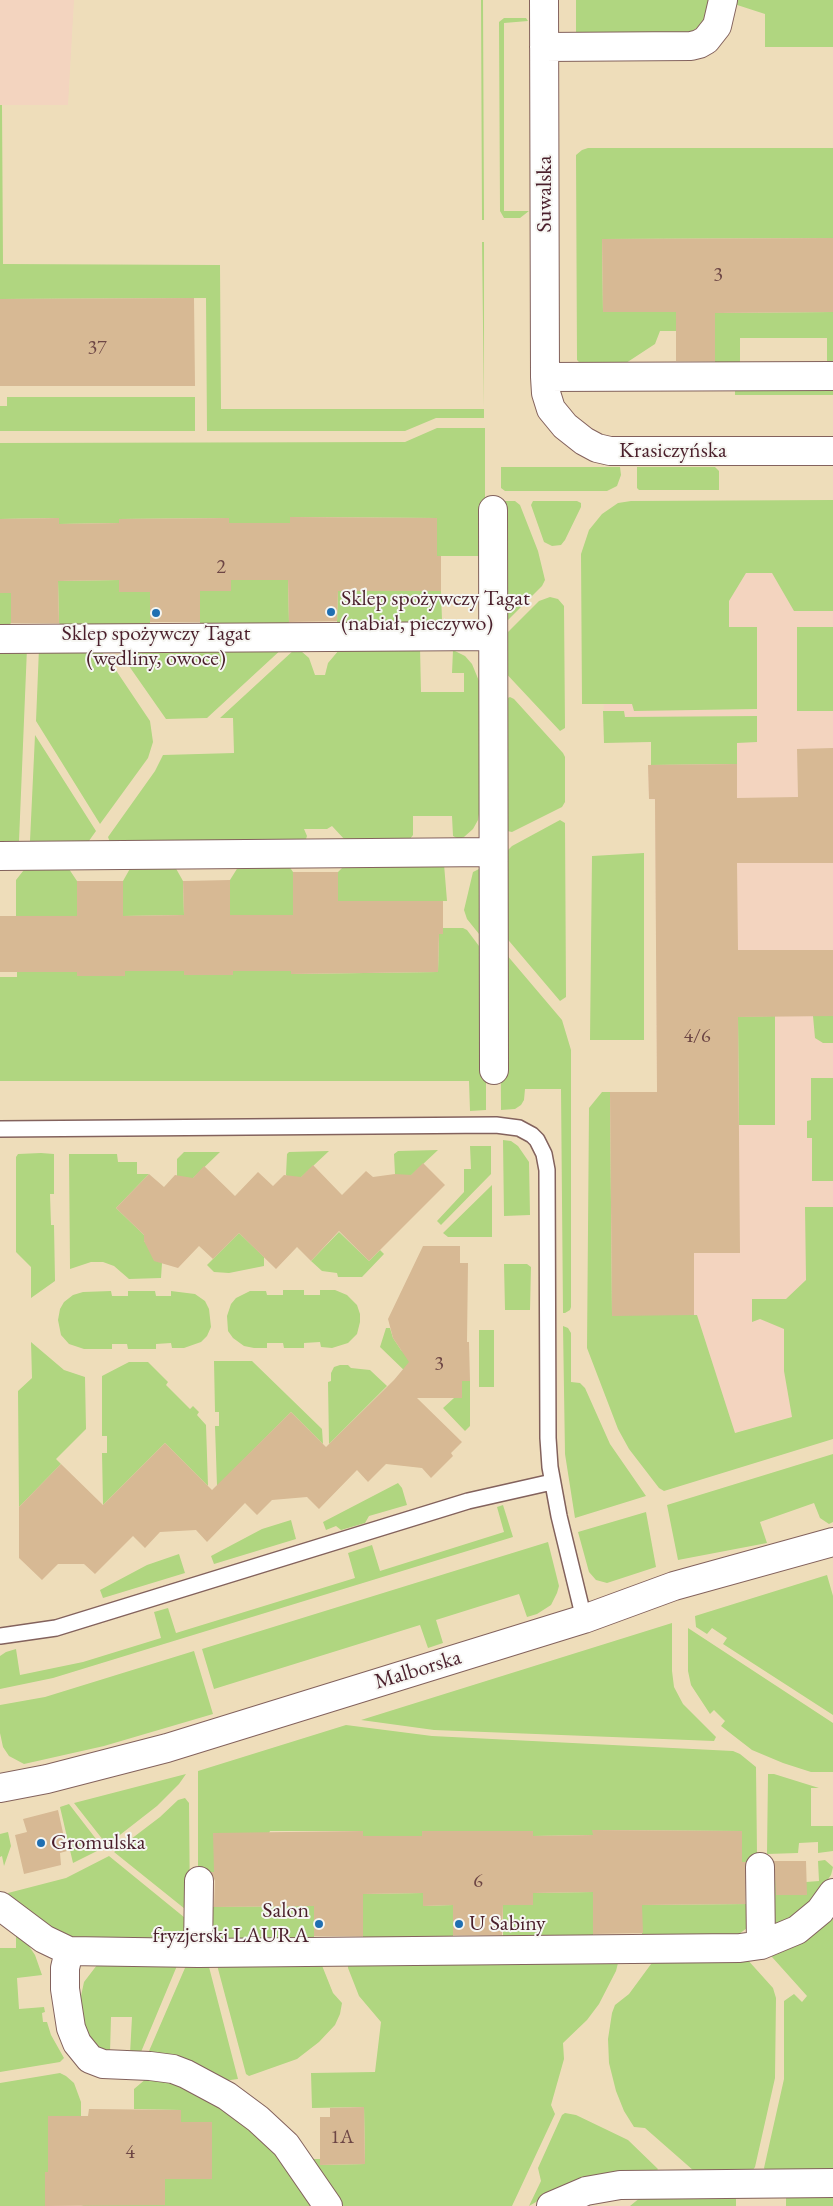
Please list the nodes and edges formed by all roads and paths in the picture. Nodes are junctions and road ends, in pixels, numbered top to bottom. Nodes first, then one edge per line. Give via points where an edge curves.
1 (544, 0) edge
2 (723, 0) edge
3 (544, 47) junction
4 (833, 376) edge
5 (546, 382) junction
6 (833, 451) edge
7 (493, 510) dead end
8 (493, 636) junction
9 (0, 639) edge
10 (493, 852) junction
11 (0, 856) edge
12 (494, 1070) dead end
13 (0, 1130) edge
14 (552, 1482) junction
15 (832, 1547) edge
16 (584, 1619) junction
17 (0, 1636) edge
18 (0, 1788) edge
19 (760, 1868) dead end
20 (199, 1881) dead end
21 (833, 1893) edge
22 (0, 1906) edge
23 (760, 1944) junction
24 (69, 1951) junction
25 (198, 1953) junction
26 (833, 2183) edge
27 (619, 2196) edge
28 (328, 2206) edge
29 (551, 2206) edge

1 - 3 street, Suwalska
2 - 3 street via 717,26 699,44
3 - 5 street, Suwalska
4 - 5 street
5 - 6 street, Krasiczyńska via 549,404 560,420 584,441 604,450
7 - 8 street
8 - 9 street
8 - 10 street
10 - 11 street
10 - 12 street
13 - 14 lane via 496,1125 519,1128 532,1135 544,1154 547,1170 548,1438
14 - 16 lane
14 - 17 lane via 468,1501 56,1628
15 - 16 street, Malborska via 674,1586
16 - 18 street, Malborska via 167,1748
19 - 23 street
20 - 25 street
21 - 23 street via 820,1911 797,1930
22 - 24 street via 44,1939
23 - 25 street via 740,1948
24 - 25 street
24 - 28 street via 65,1989 71,2028 77,2043 90,2059 103,2064 173,2069 227,2096 286,2145
26 - 27 street
27 - 29 street via 586,2191

